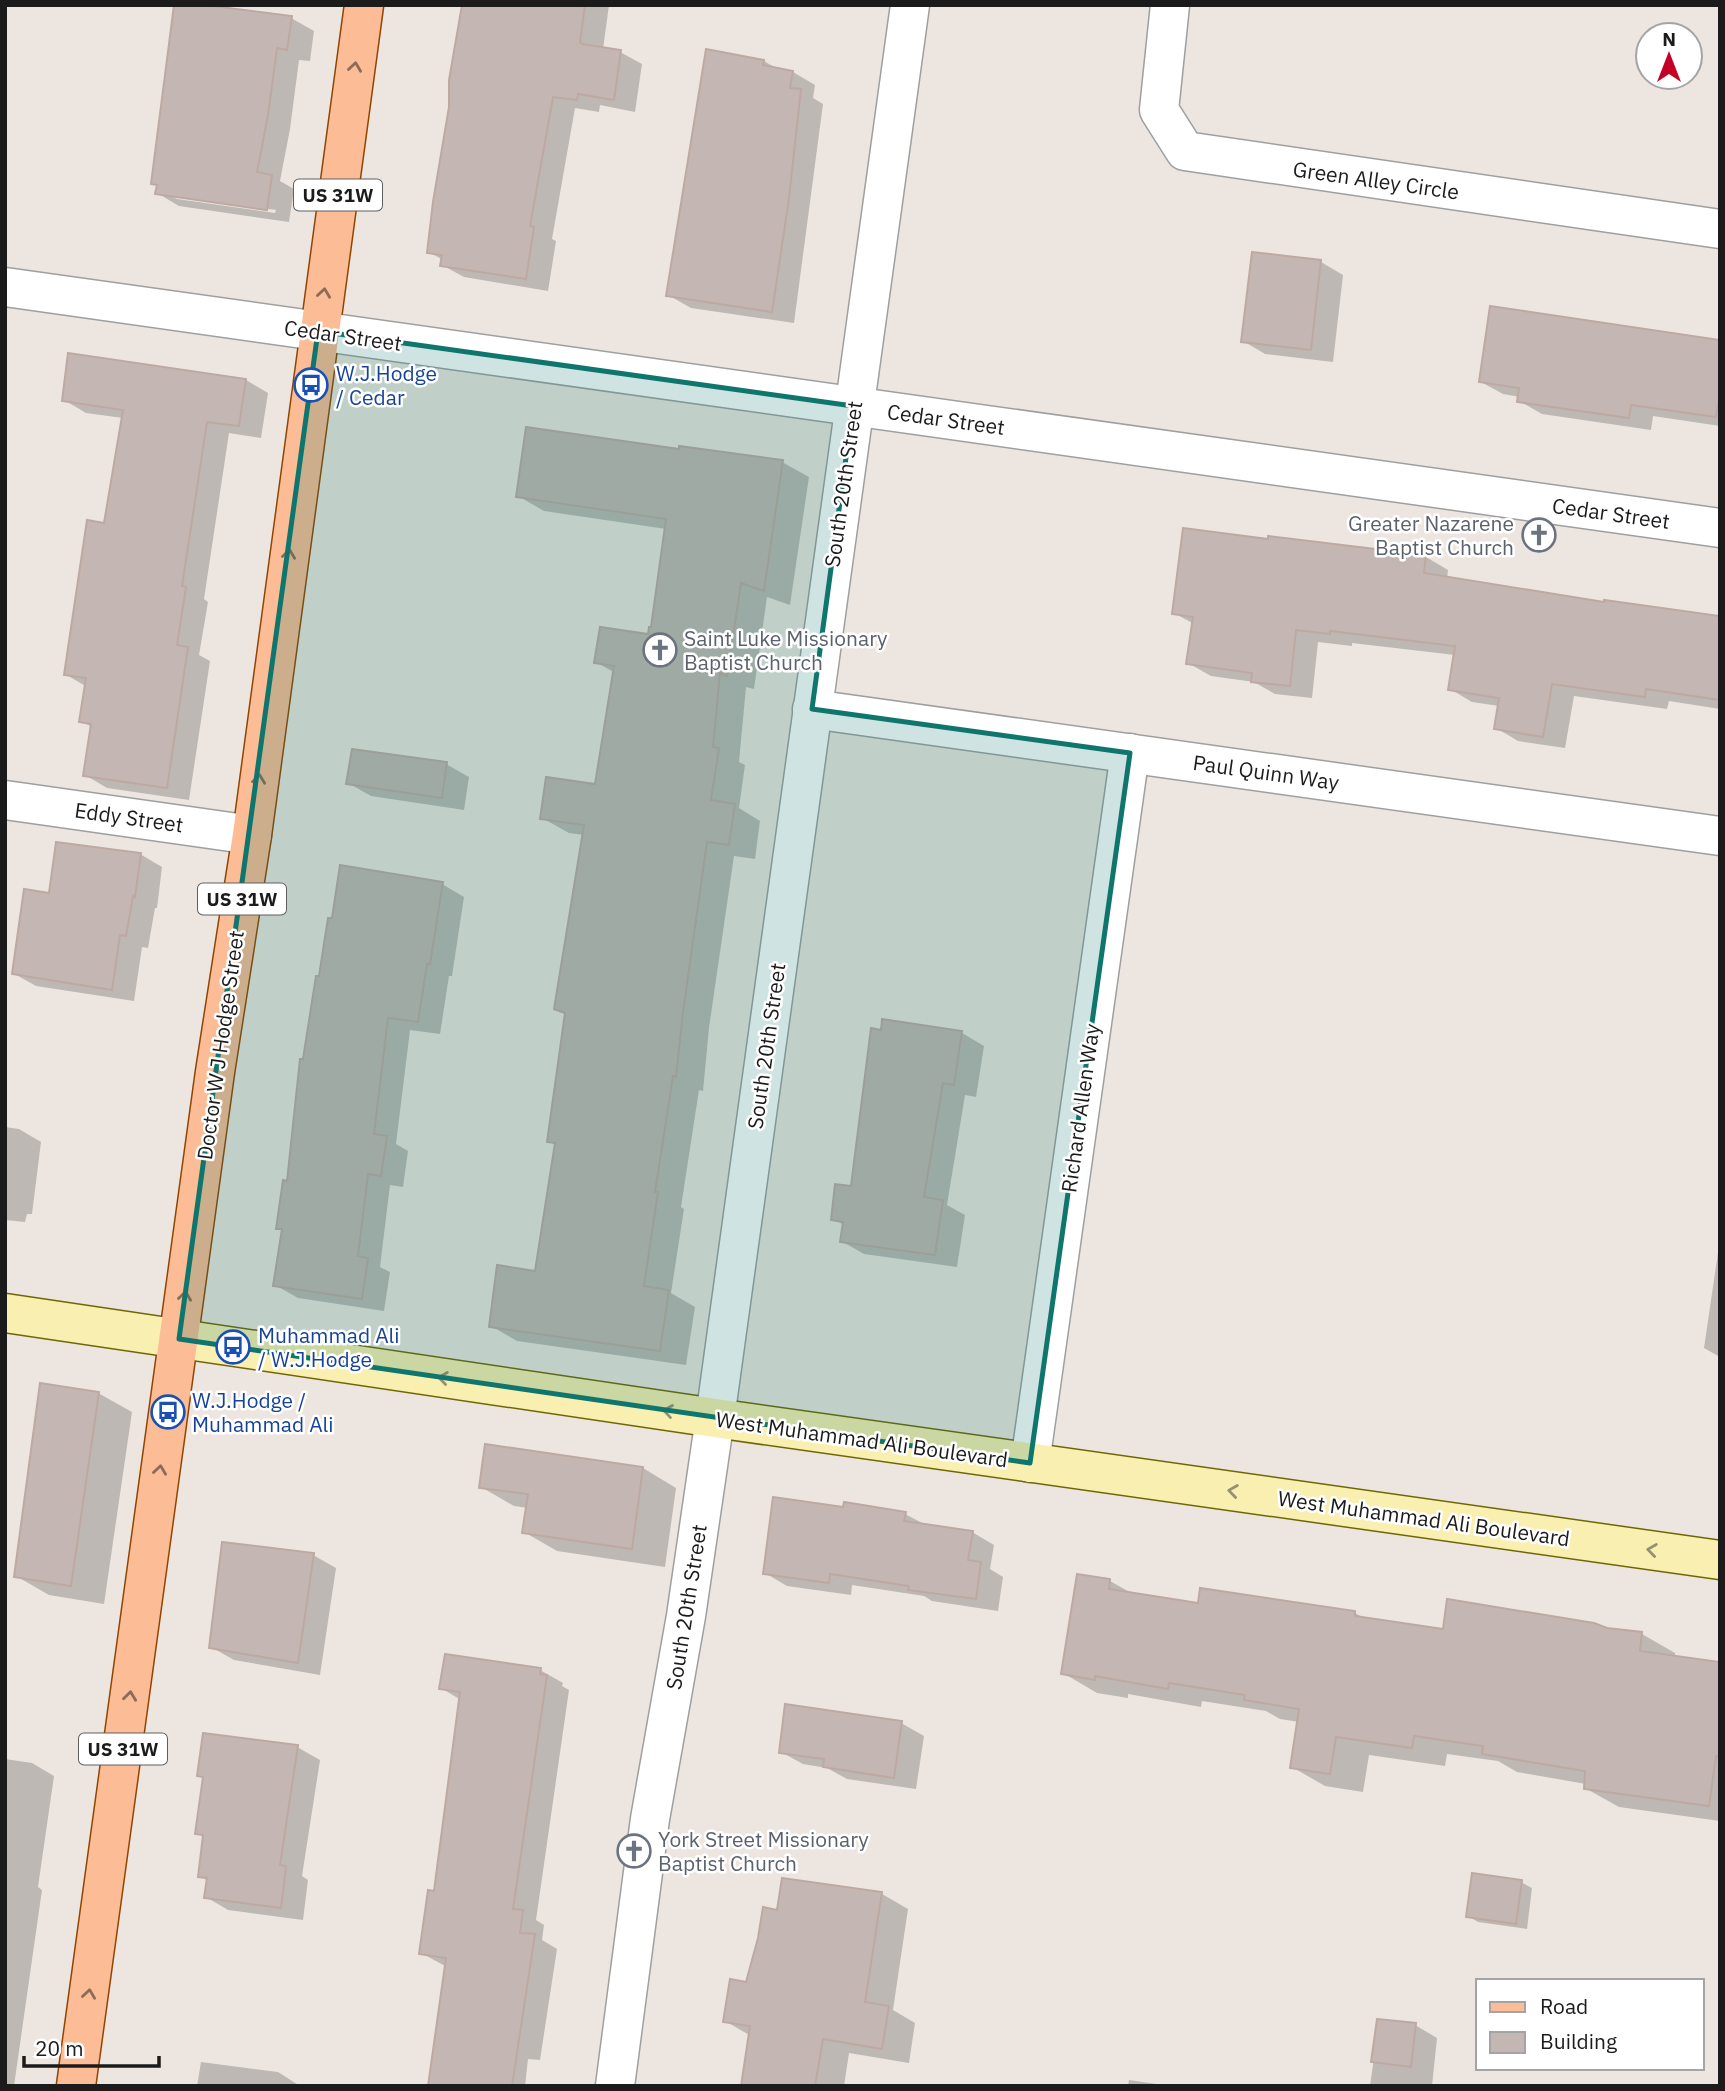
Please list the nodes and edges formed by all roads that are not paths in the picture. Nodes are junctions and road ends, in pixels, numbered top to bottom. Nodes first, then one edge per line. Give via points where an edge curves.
1 (364, 5) edge
2 (910, 5) edge
3 (1170, 5) edge
4 (1720, 229) edge
5 (5, 287) edge
6 (318, 331) junction
7 (853, 406) junction
8 (1720, 528) edge
9 (812, 709) junction
10 (1130, 753) junction
11 (5, 800) edge
12 (252, 835) junction
13 (1720, 836) edge
14 (5, 1313) edge
15 (179, 1339) junction
16 (715, 1418) junction
17 (1030, 1463) junction
18 (1720, 1560) edge
19 (76, 2086) edge
20 (615, 2086) edge

6 -> 1 main road, Doctor W J Hodge Street / US 31W
2 - 7 street, South 20th Street
3 - 4 street, Green Alley Circle via 1159,110 1185,151
5 - 6 street, Cedar Street
6 - 7 street, Cedar Street
12 -> 6 main road, Doctor W J Hodge Street / US 31W
7 - 8 street, Cedar Street
7 - 9 street, South 20th Street
9 - 10 street, Paul Quinn Way
9 - 16 street, South 20th Street
10 - 13 street, Paul Quinn Way
10 - 17 street, Richard Allen Way
11 - 12 street, Eddy Street
15 -> 12 main road, Doctor W J Hodge Street / US 31W
14 - 15 main road, West Muhammad Ali Boulevard
16 -> 15 main road, West Muhammad Ali Boulevard
19 -> 15 main road, Doctor W J Hodge Street / US 31W
16 - 17 main road, West Muhammad Ali Boulevard
16 - 20 street, South 20th Street via 650,1819
18 -> 17 main road, West Muhammad Ali Boulevard

